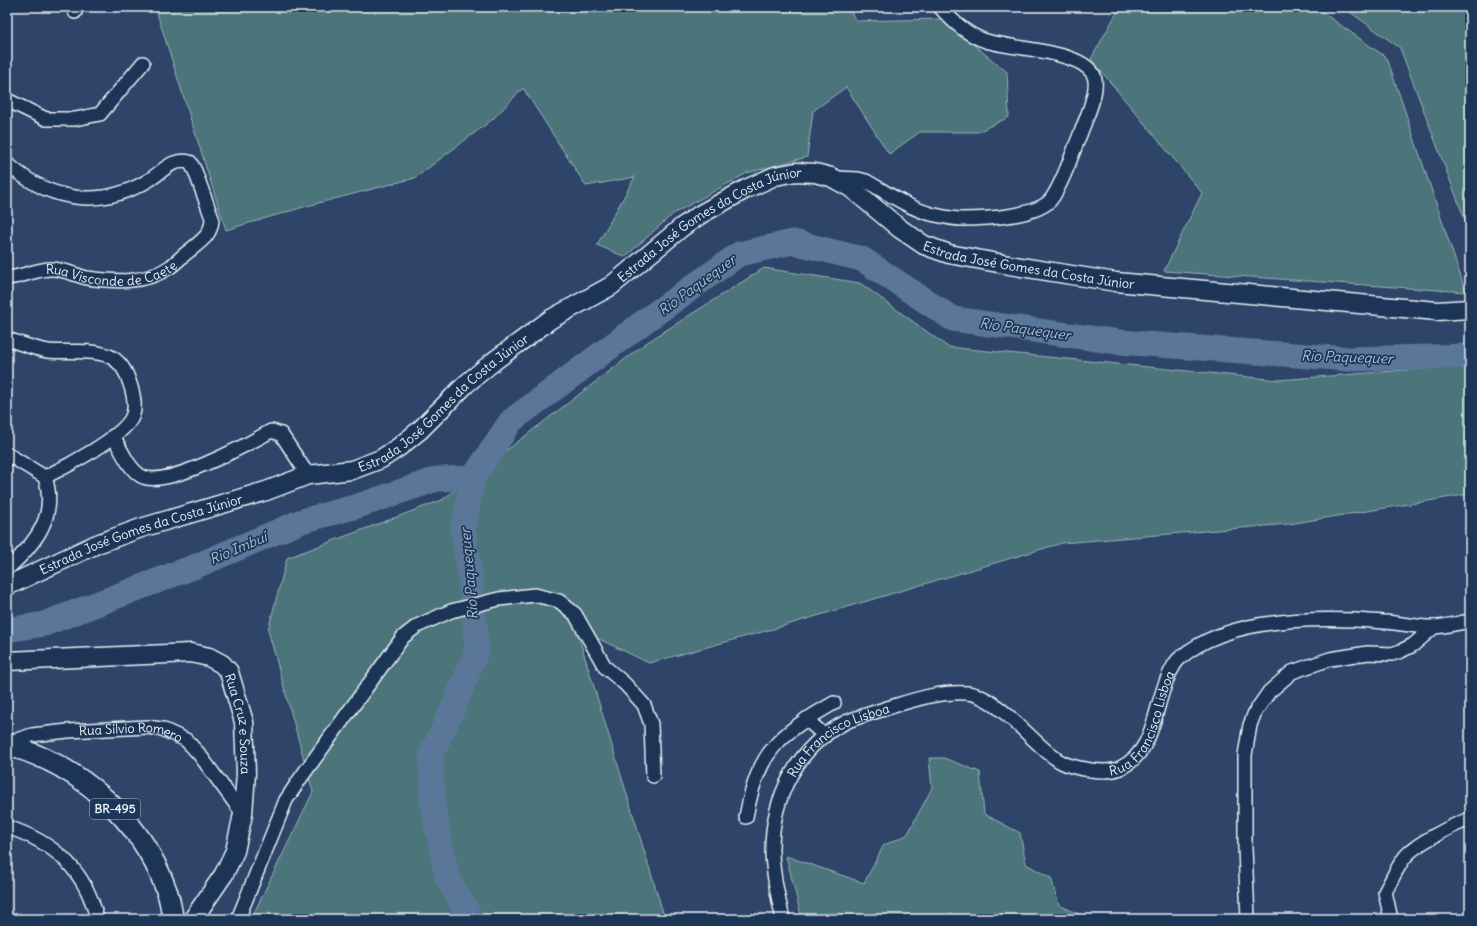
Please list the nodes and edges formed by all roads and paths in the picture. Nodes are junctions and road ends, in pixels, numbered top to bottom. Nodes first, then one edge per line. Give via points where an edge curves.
1 (940, 7) edge
2 (143, 63) dead end
3 (7, 100) edge
4 (10, 166) dead end
5 (831, 178) junction
6 (7, 278) edge
7 (1470, 309) edge
8 (7, 339) edge
9 (113, 436) junction
10 (7, 454) edge
11 (308, 475) junction
12 (45, 476) junction
13 (7, 569) edge
14 (7, 586) edge
15 (1470, 621) edge
16 (1434, 627) junction
17 (7, 661) edge
18 (834, 703) dead end
19 (806, 719) junction
20 (825, 736) junction
21 (7, 744) edge
22 (653, 776) dead end
23 (243, 814) junction
24 (746, 817) dead end
25 (1470, 820) edge
26 (7, 827) edge
27 (97, 919) edge
28 (173, 919) edge
29 (193, 919) edge
30 (238, 919) edge
31 (783, 919) edge
32 (1248, 919) edge
33 (1391, 919) edge

1 - 5 street via 950,19 970,34 985,40 1064,56 1080,62 1094,76 1095,90 1088,113 1052,199 1029,213 959,219 930,214 866,181
2 - 3 street via 100,114 74,119 46,119
4 - 6 street, Rua Visconde de Caete via 24,178 66,197 94,198 116,196 149,180 173,163 181,160 190,162 212,218 206,238 169,267 141,280 122,282 53,269 38,270 18,278
5 - 7 street, Estrada José Gomes da Costa Júnior via 851,188 924,245 949,254 1116,282 1437,311
5 - 11 street, Estrada José Gomes da Costa Júnior via 815,173 796,172 775,176 701,214 611,286 551,319 494,361 399,447 364,466
8 - 9 street via 48,351 107,355 119,362 133,391 134,405 133,416 128,424
9 - 11 street via 136,473 147,479 157,479 203,466 275,431 281,434
9 - 12 street via 63,468
10 - 12 street
11 - 14 street, Estrada José Gomes da Costa Júnior via 266,491 141,528 97,544
12 - 13 street via 49,497 45,525 32,545
15 - 16 street, Rua Francisco Lisboa
16 - 20 street, Rua Francisco Lisboa via 1342,620 1281,622 1242,628 1216,637 1178,659 1167,677 1152,731 1139,754 1119,769 1097,771 1074,767 1056,760 998,706 970,693 946,693 923,697 846,722
16 - 32 street via 1401,652 1368,653 1330,660 1292,672 1269,692 1255,712 1245,755
17 - 23 street, Rua Cruz e Souza via 191,653 222,664 229,672 244,722 246,773
18 - 19 street
19 - 20 street
19 - 24 street via 784,735 759,767 750,791
20 - 31 street, Rua Francisco Lisboa via 807,750 794,770 782,791 776,812 772,852
21 - 23 street, Rua Sílvio Romero via 32,735 68,731 147,727 171,732 186,740 199,754
21 - 28 main road, BR-495 via 30,752 88,784 118,811 151,855 167,890
22 - 30 street via 651,724 644,705 626,684 605,667 575,614 558,601 534,595 499,599 451,611 417,626 403,637 302,776 286,800
23 - 29 street, Rua Cruz e Souza via 235,851 224,874
25 - 33 street via 1460,822 1406,855 1385,892
26 - 27 street via 51,847 75,870 91,896

